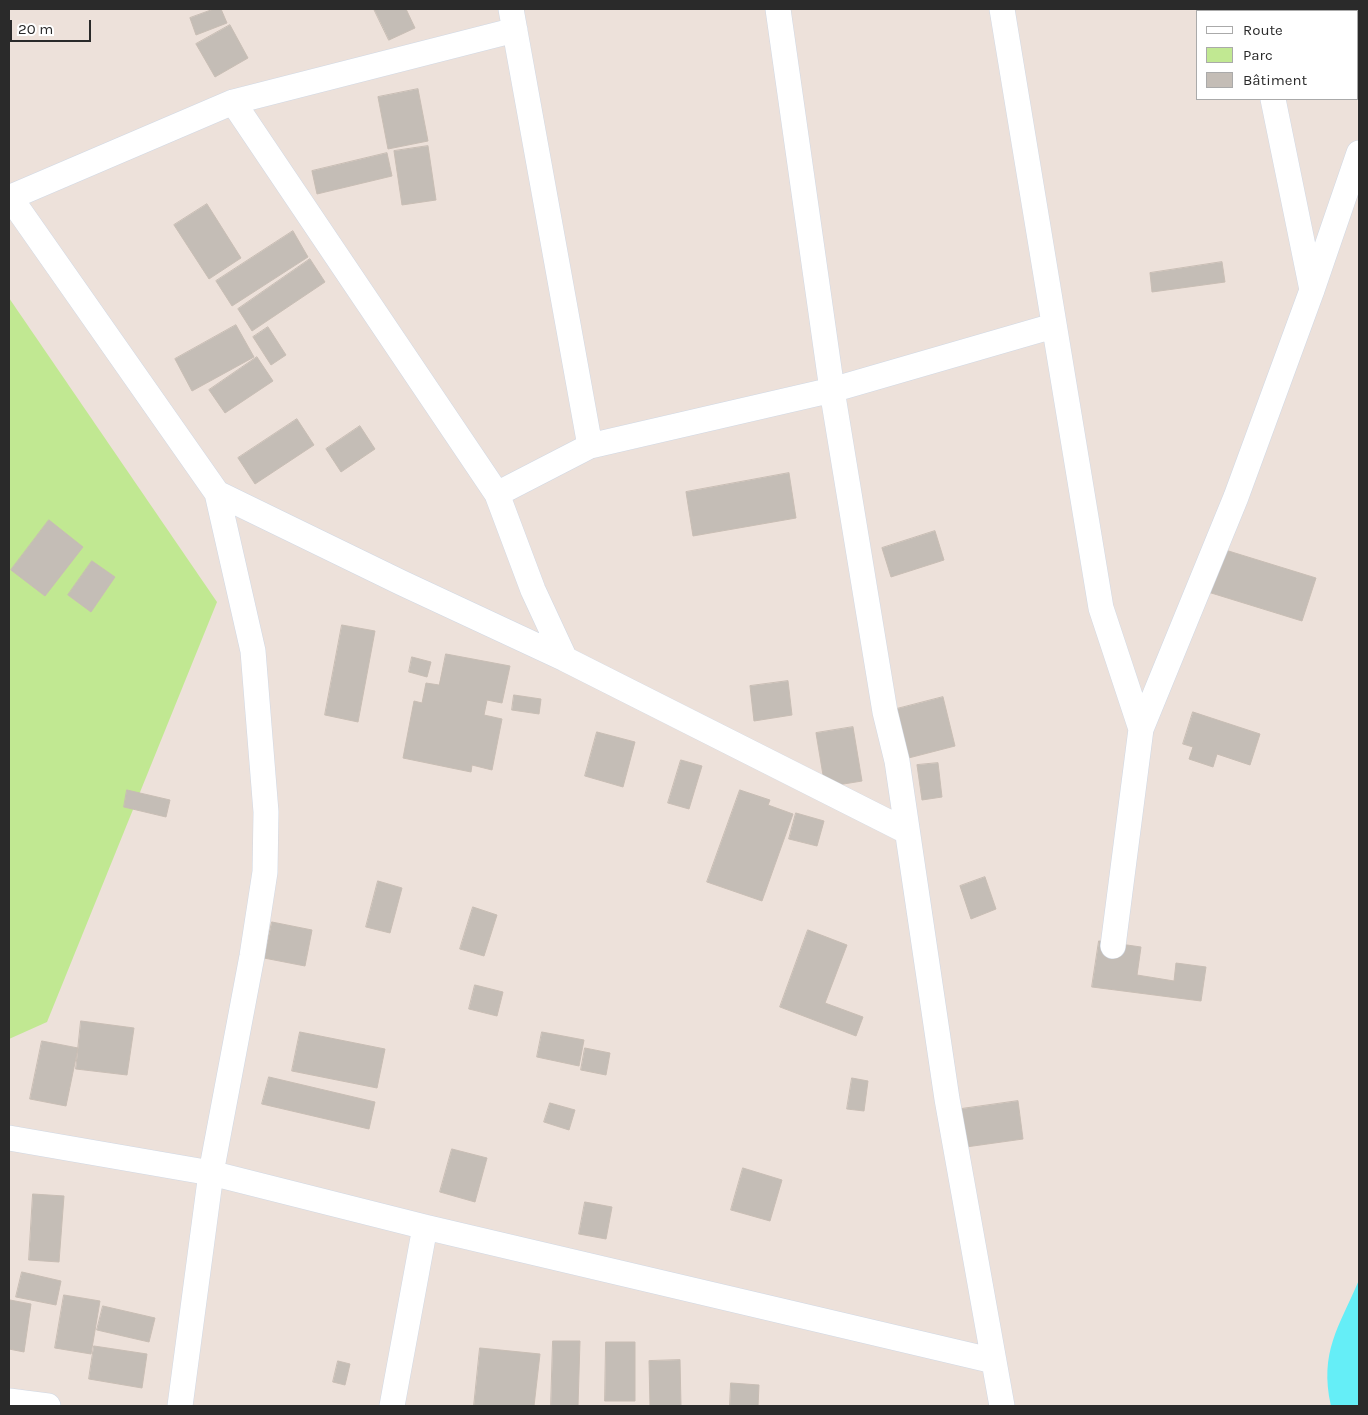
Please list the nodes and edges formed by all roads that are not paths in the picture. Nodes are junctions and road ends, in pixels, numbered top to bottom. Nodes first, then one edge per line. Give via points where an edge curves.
1 (778, 9) edge
2 (1002, 9) edge
3 (513, 19) edge
4 (1274, 100) edge
5 (233, 102) junction
6 (1359, 153) edge
7 (10, 196) edge
8 (1312, 290) junction
9 (1053, 326) junction
10 (832, 390) junction
11 (590, 446) junction
12 (217, 493) junction
13 (497, 494) junction
14 (565, 659) junction
15 (1141, 729) junction
16 (906, 831) junction
17 (1113, 946) dead end
18 (9, 1138) edge
19 (211, 1173) junction
20 (425, 1227) junction
21 (994, 1361) junction
22 (9, 1401) edge
23 (48, 1406) edge
24 (180, 1406) edge
25 (392, 1406) edge
26 (1002, 1406) edge

1 - 10 street
2 - 9 street
3 - 5 street
3 - 11 street
4 - 8 street
5 - 7 street
5 - 13 street
6 - 8 street
7 - 12 street
8 - 15 street via 1236,497
9 - 10 street
9 - 15 street via 1101,608
10 - 11 street
10 - 16 street via 885,712 897,761
11 - 13 street
12 - 14 street
12 - 19 street via 253,651 266,812 265,872
13 - 14 street via 533,590
14 - 16 street
15 - 17 street
16 - 21 street via 947,1099
18 - 19 street
19 - 20 street
19 - 24 street
20 - 21 street
20 - 25 street
21 - 26 street
22 - 23 street

